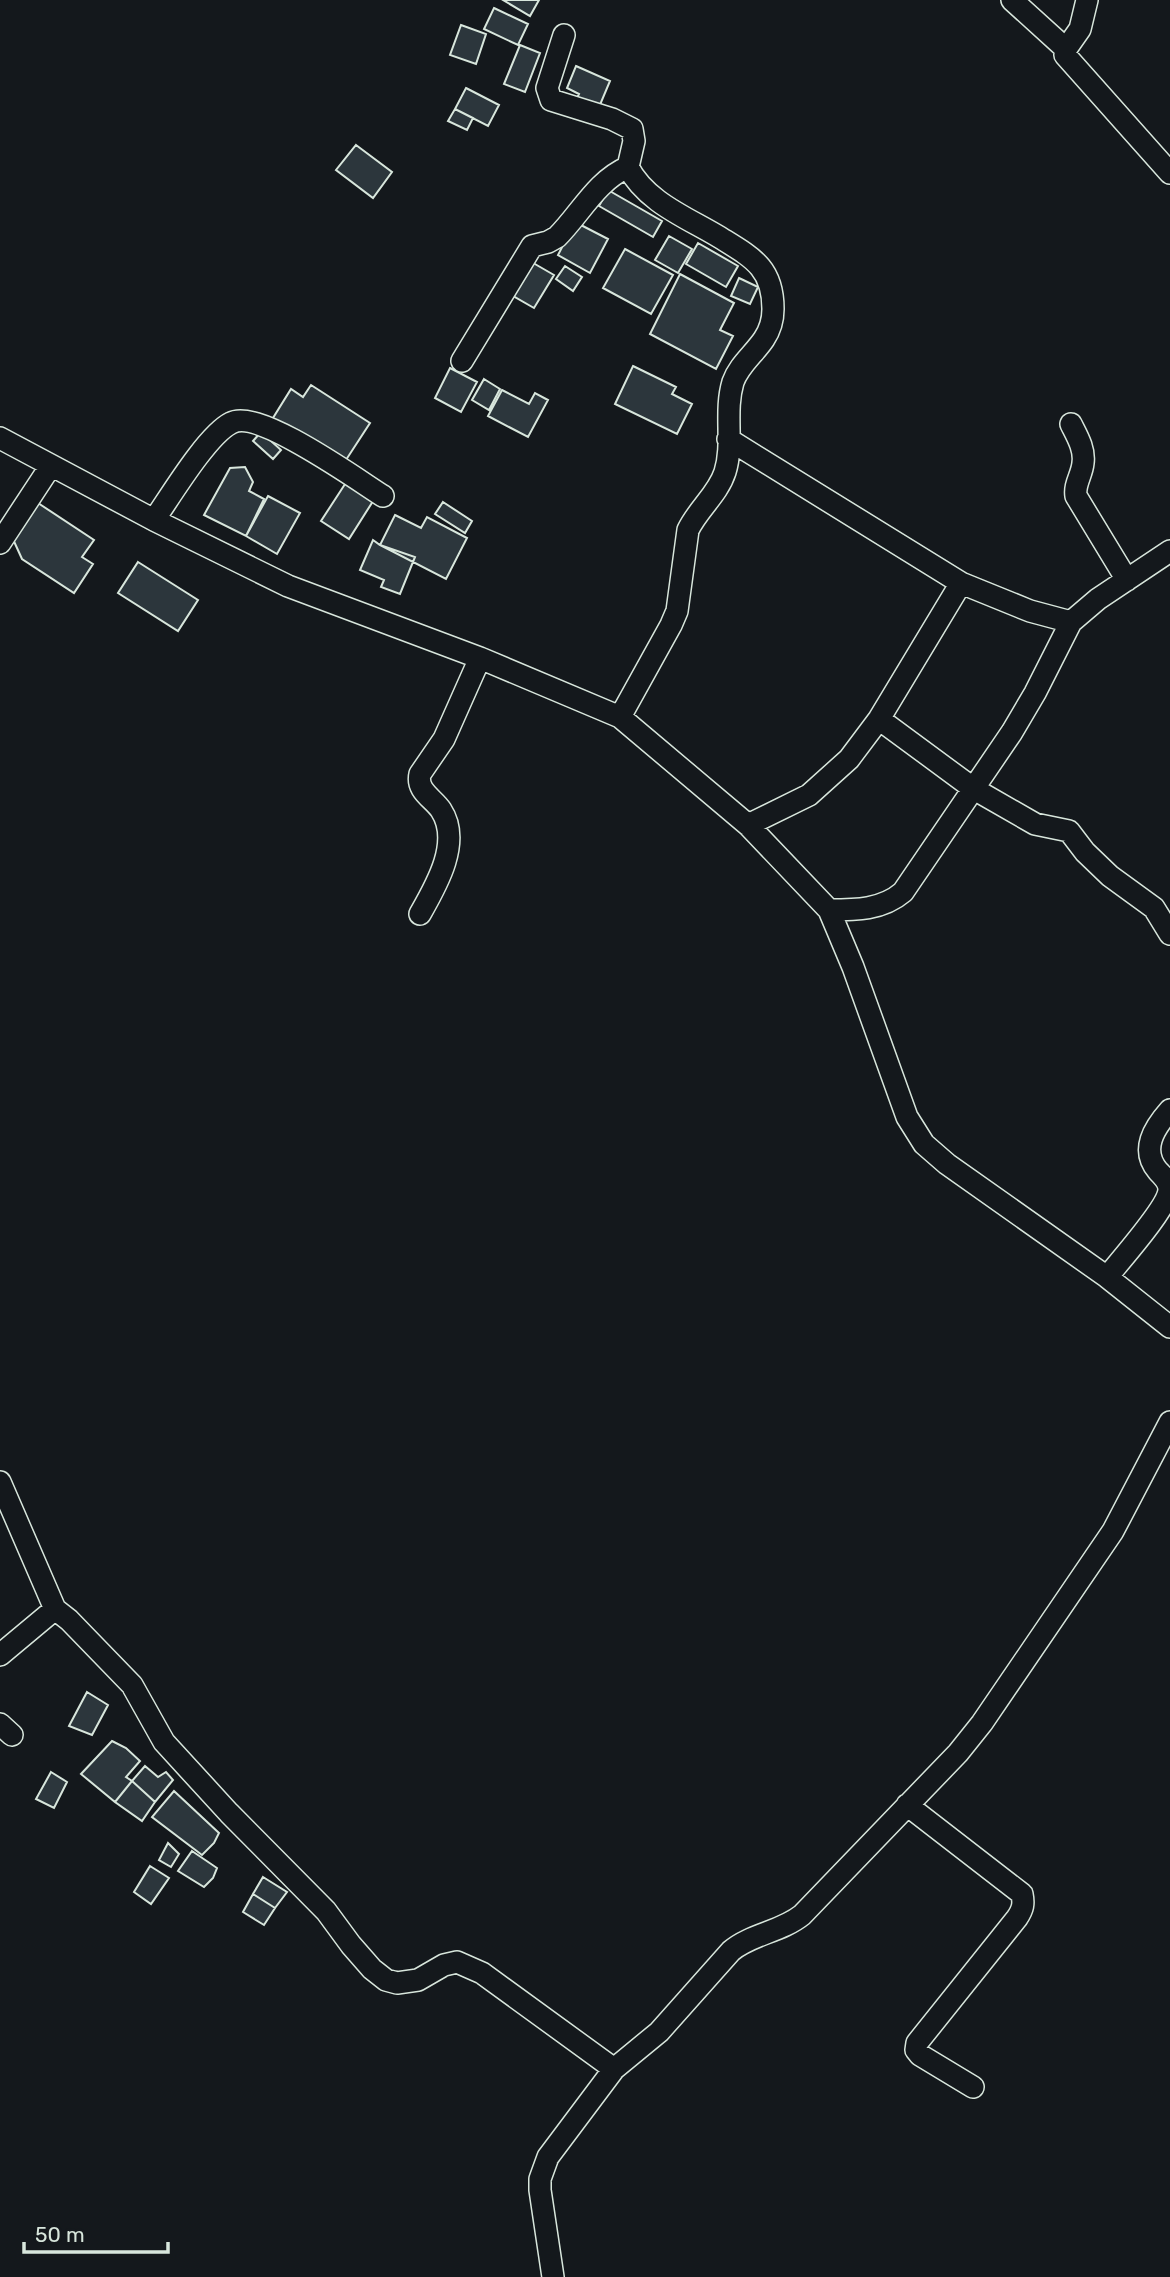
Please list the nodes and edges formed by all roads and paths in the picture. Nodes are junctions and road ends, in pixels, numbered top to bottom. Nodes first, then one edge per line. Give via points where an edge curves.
1 (1013, 0) edge
2 (1087, 0) edge
3 (564, 35) dead end
4 (1066, 49) junction
5 (628, 167) junction
6 (1170, 173) edge
7 (462, 361) dead end
8 (1071, 424) dead end
9 (0, 438) edge
10 (728, 439) junction
11 (50, 467) junction
12 (383, 496) dead end
13 (154, 520) junction
14 (0, 543) edge
15 (1170, 551) edge
16 (1127, 579) junction
17 (961, 583) junction
18 (1071, 622) junction
19 (480, 658) junction
20 (620, 717) junction
21 (879, 719) junction
22 (974, 789) junction
23 (748, 825) junction
24 (829, 911) junction
25 (420, 914) dead end
26 (1170, 934) edge
27 (1170, 1110) edge
28 (1107, 1277) junction
29 (1170, 1327) edge
30 (1170, 1422) edge
31 (0, 1482) edge
32 (55, 1609) junction
33 (0, 1655) edge
34 (907, 1805) junction
35 (614, 2069) junction
36 (973, 2087) dead end
37 (553, 2277) edge

1 - 4 street
2 - 4 street via 1080,29
3 - 5 street via 548,95 561,105 632,129
4 - 6 street via 1069,60
5 - 7 street via 601,184 557,237 532,246
5 - 10 street via 647,192 753,258 770,281 773,317 764,339 735,377 727,412
8 - 16 street via 1084,459 1076,496
9 - 11 street
10 - 17 street
10 - 20 street via 724,473 688,530 677,611
11 - 13 street
11 - 14 street
12 - 13 street via 289,437 256,422 239,420 217,434
13 - 19 street via 288,586
15 - 16 street
16 - 18 street
17 - 18 street
17 - 21 street
18 - 22 street via 1035,693
19 - 20 street
19 - 25 street via 444,739 418,779 449,829 432,893
20 - 23 street
21 - 22 street
21 - 23 street via 849,759 809,795
22 - 24 street via 904,892 879,906
22 - 26 street via 1035,824 1069,831 1110,876 1154,908
23 - 24 street
24 - 28 street via 907,1117 924,1144
27 - 28 street via 1154,1130 1149,1152 1169,1193
28 - 29 street
30 - 34 street via 1113,1531 982,1723
31 - 32 street
32 - 33 street
32 - 35 street via 132,1685 164,1742 326,1911 372,1969 397,1983 418,1980 457,1962 482,1973
34 - 35 street via 802,1915 792,1924 736,1946 659,2032
34 - 36 street via 1022,1894 1023,1910 917,2043 920,2055
35 - 37 street via 543,2168 540,2190

